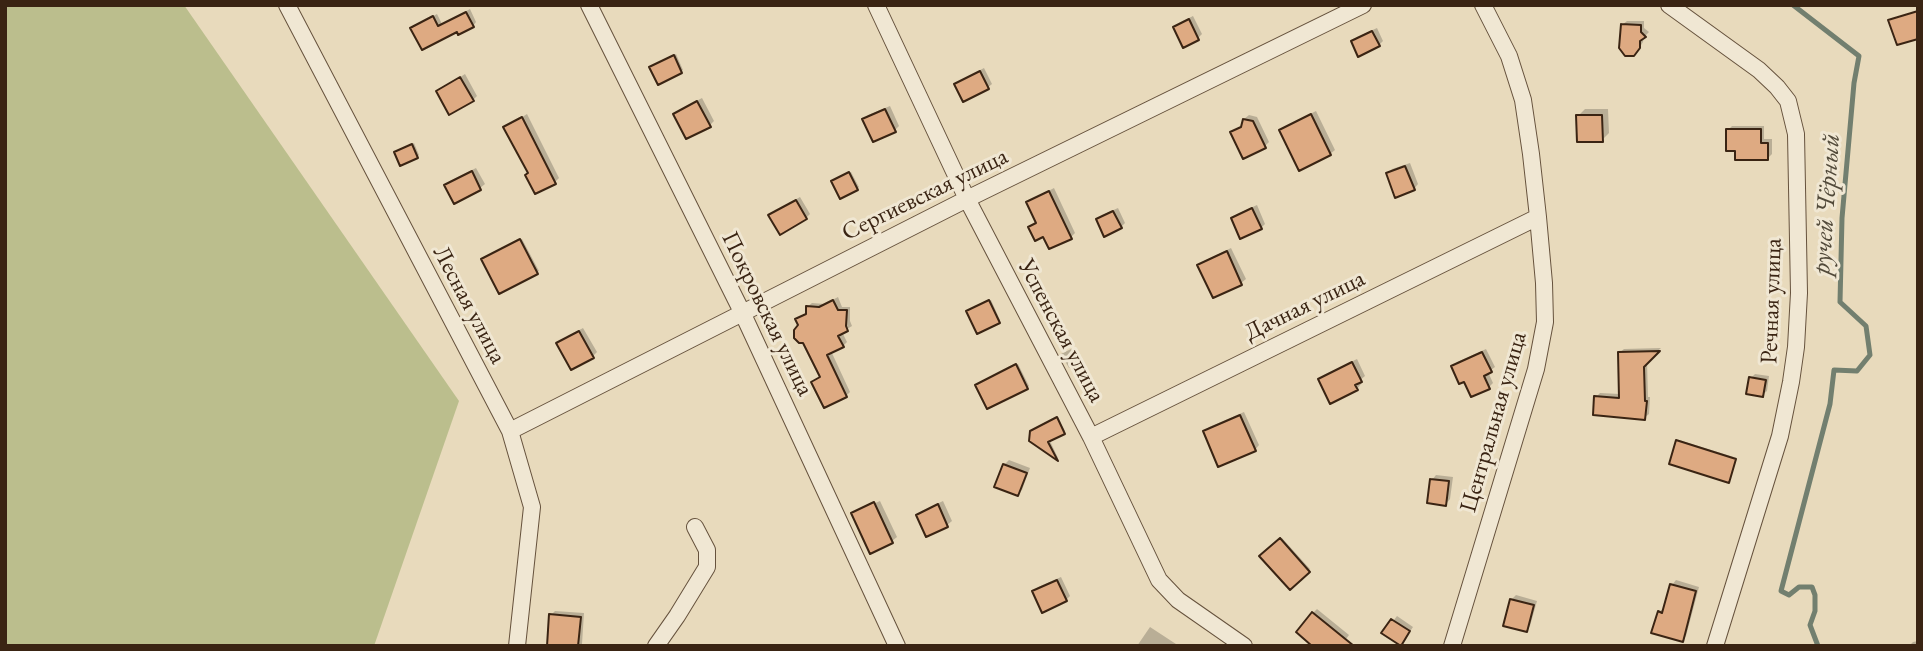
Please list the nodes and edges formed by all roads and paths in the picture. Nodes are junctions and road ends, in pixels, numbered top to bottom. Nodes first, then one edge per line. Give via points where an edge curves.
1 (287, 5) edge
2 (589, 5) edge
3 (876, 5) edge
4 (1363, 5) edge
5 (1483, 5) edge
6 (1669, 5) edge
7 (967, 199) junction
8 (1538, 217) junction
9 (742, 312) junction
10 (510, 431) junction
11 (1091, 437) junction
12 (695, 527) dead end
13 (517, 646) edge
14 (656, 646) edge
15 (897, 646) edge
16 (1244, 646) edge
17 (1452, 646) edge
18 (1715, 646) edge

1 - 10 street, Лесная улица
2 - 9 street, Покровская улица
3 - 7 street, Успенская улица
4 - 7 street, Сергиевская улица
5 - 8 street, Центральная улица via 1509,57 1522,100
6 - 18 street, Речная улица via 1777,86 1788,101 1796,134 1799,293 1791,382 1780,436
7 - 9 street, Сергиевская улица
7 - 11 street, Успенская улица
8 - 11 street, Дачная улица
8 - 17 street, Центральная улица via 1545,322 1536,369
9 - 10 street, Сергиевская улица
9 - 15 street, Покровская улица
10 - 13 street, Лесная улица via 532,507
11 - 16 street, Успенская улица via 1159,580 1178,600
12 - 14 street via 707,550 707,567

